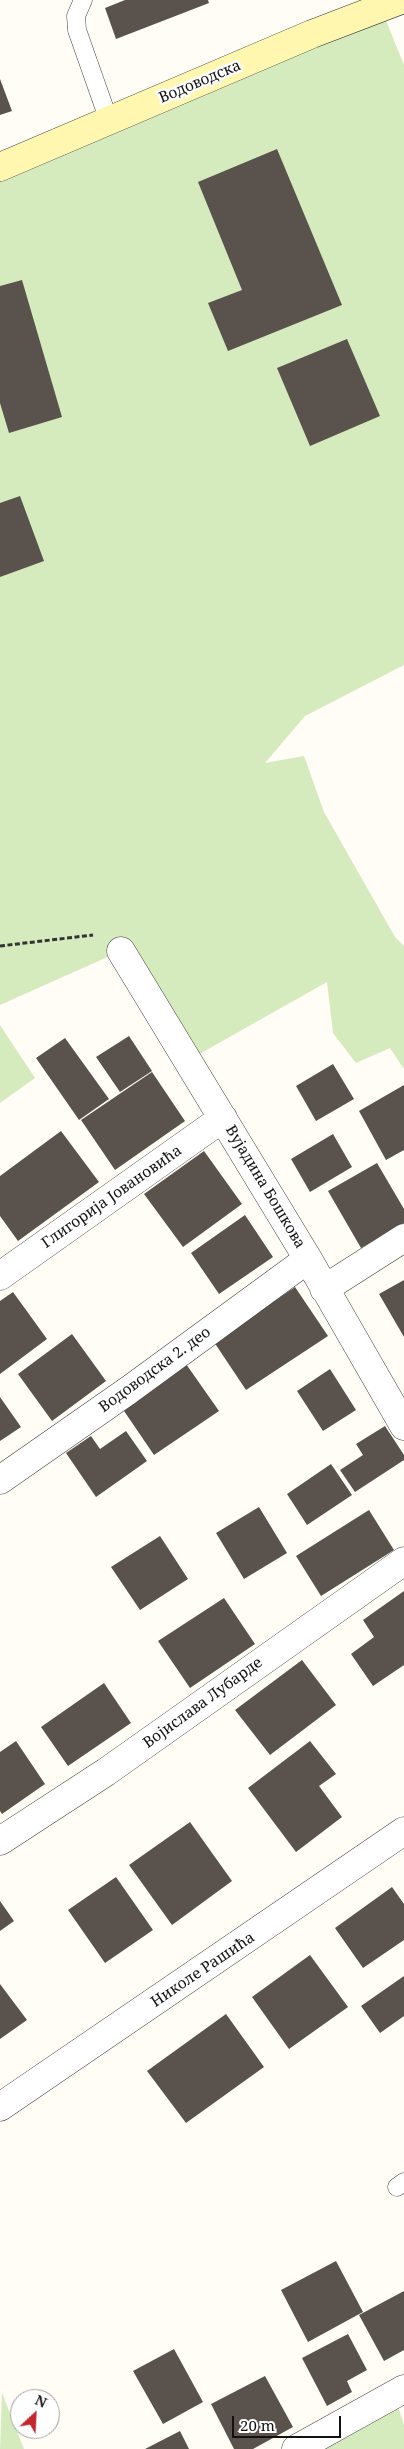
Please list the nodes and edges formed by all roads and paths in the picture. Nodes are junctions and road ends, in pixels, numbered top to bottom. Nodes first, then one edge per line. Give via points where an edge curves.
1 (83, 0) edge
2 (401, 0) edge
3 (109, 121) junction
4 (0, 167) edge
5 (0, 946) edge
6 (121, 951) joint
7 (223, 1118) junction
8 (404, 1238) edge
9 (308, 1259) junction
10 (0, 1276) edge
11 (324, 1289) junction
12 (404, 1426) edge
13 (0, 1480) edge
14 (404, 1561) edge
15 (404, 1830) edge
16 (0, 1841) edge
17 (0, 2107) edge
18 (404, 2389) edge
19 (296, 2449) edge

1 - 3 lane via 76,16 77,30
2 - 3 main road, Водоводска via 312,34
3 - 4 main road, Водоводска
5 - 6 path via 89,934 106,938
6 - 7 street, Вујадина Бошкова
7 - 9 street, Вујадина Бошкова
7 - 10 street, Глигорија Јовановића
8 - 11 street
9 - 11 street, Вујадина Бошкова
9 - 13 street, Водоводска 2. део
11 - 12 street, Вујадина Бошкова
14 - 16 street, Војислава Лубарде via 106,1772
15 - 17 street, Николе Рашића
18 - 19 street

